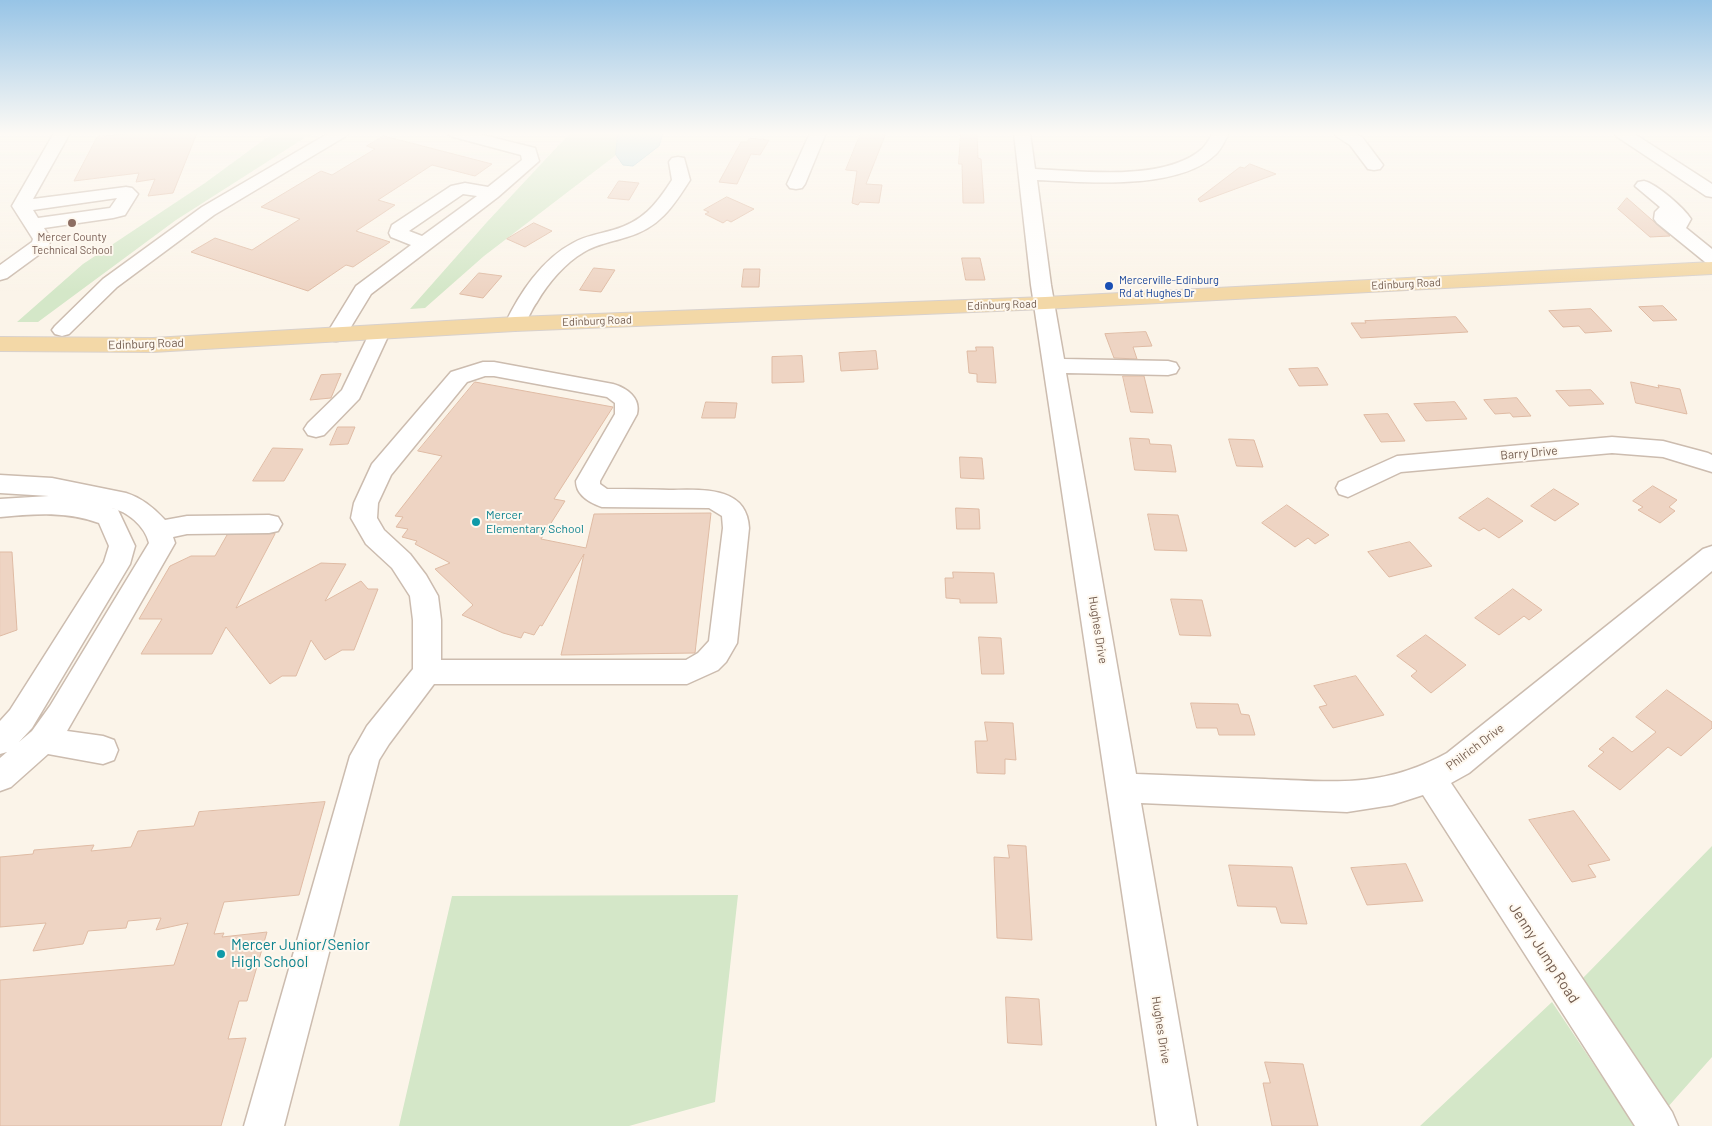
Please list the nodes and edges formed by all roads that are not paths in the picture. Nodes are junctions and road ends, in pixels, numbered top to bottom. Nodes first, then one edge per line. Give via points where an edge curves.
1 (32, 186) edge
2 (250, 186) edge
3 (501, 186) edge
4 (677, 186) edge
5 (1029, 186) edge
6 (1644, 186) dead end
7 (492, 193) junction
8 (60, 200) junction
9 (22, 206) junction
10 (53, 220) junction
11 (31, 224) junction
12 (425, 244) junction
13 (1712, 258) edge
14 (1712, 268) edge
15 (0, 274) edge
16 (1045, 303) junction
17 (515, 324) junction
18 (0, 326) edge
19 (62, 330) junction
20 (380, 332) junction
21 (336, 334) junction
22 (291, 337) junction
23 (0, 344) edge
24 (1055, 366) junction
25 (1168, 368) dead end
26 (316, 430) dead end
27 (1712, 464) edge
28 (0, 484) edge
29 (1348, 488) dead end
30 (0, 508) edge
31 (269, 524) dead end
32 (159, 531) junction
33 (1712, 556) edge
34 (427, 672) junction
35 (43, 740) junction
36 (0, 741) edge
37 (103, 750) dead end
38 (0, 777) edge
39 (1430, 779) junction
40 (1123, 788) junction
41 (264, 1126) edge
42 (1177, 1126) edge
43 (1658, 1126) edge

1 - 9 street
2 - 19 street via 208,211 110,283
3 - 7 street
4 - 17 street via 652,219 636,228 587,243 562,258 521,309
5 - 16 street, Hughes Drive
6 - 13 street via 1671,207 1675,221
7 - 12 street
7 - 12 street via 465,188 457,190 399,229 398,233 403,236
8 - 9 street
8 - 10 street
8 - 10 street via 128,194 119,211
9 - 11 street
10 - 11 street
11 - 15 street via 42,239 41,244
12 - 21 street via 363,290
14 - 16 main road, Edinburg Road
16 - 17 main road, Edinburg Road
16 - 24 street, Hughes Drive
17 - 20 main road, Edinburg Road
18 - 19 main road, Edinburg Road
19 - 22 main road, Edinburg Road
20 - 21 main road, Edinburg Road
20 - 26 lane via 350,394
21 - 22 main road, Edinburg Road
22 - 23 main road, Edinburg Road via 153,345
24 - 25 street
24 - 40 street, Hughes Drive
27 - 29 street, Barry Drive via 1659,448 1612,446 1396,464
28 - 32 street via 52,487 126,502 146,516
30 - 36 street via 62,504 87,508 109,517 122,546 117,564 21,718
31 - 32 street via 188,525
32 - 35 street via 162,543 154,558
33 - 39 street, Philrich Drive via 1458,763
34 - 34 street via 424,596 401,561 375,537 364,518 366,503 381,470 459,377 494,369 613,391 625,400 628,406 626,414 588,481 588,487 602,498 611,500 711,498 733,510 736,528 723,643 716,656 704,666 687,672
34 - 41 street via 365,756
35 - 37 street
35 - 38 street
39 - 40 street, Philrich Drive via 1381,794 1347,797
39 - 43 street, Jenny Jump Road
40 - 42 street, Hughes Drive

